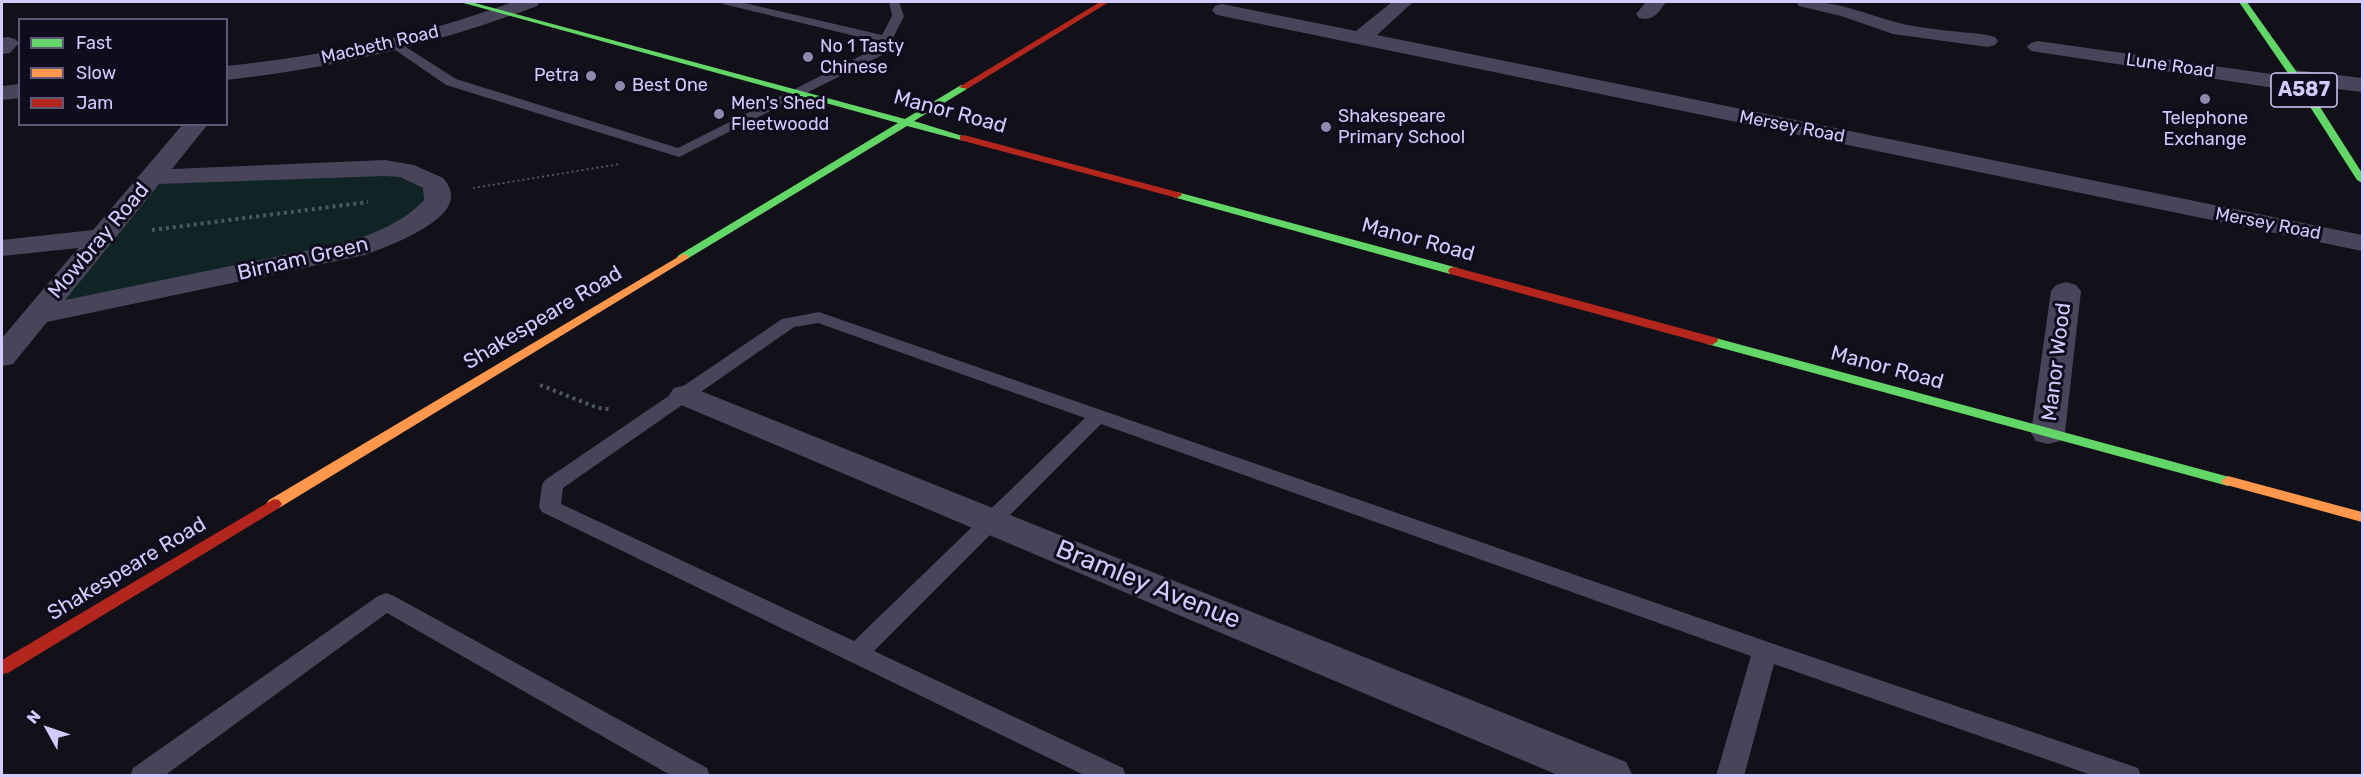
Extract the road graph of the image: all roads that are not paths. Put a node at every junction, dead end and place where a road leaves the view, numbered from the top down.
1 (464, 2) edge
2 (530, 2) edge
3 (727, 2) edge
4 (894, 2) edge
5 (1105, 2) edge
6 (1403, 2) edge
7 (1806, 2) edge
8 (2243, 2) edge
9 (1222, 10) dead end
10 (502, 12) junction
11 (1360, 38) junction
12 (886, 40) junction
13 (1988, 41) dead end
14 (394, 45) junction
15 (2038, 47) dead end
16 (231, 78) edge
17 (2298, 81) junction
18 (2362, 85) edge
19 (18, 91) edge
20 (2, 93) edge
21 (798, 93) junction
22 (904, 122) junction
23 (194, 126) edge
24 (154, 177) junction
25 (2362, 180) edge
26 (102, 237) junction
27 (2362, 243) edge
28 (2, 248) edge
29 (2066, 291) dead end
30 (38, 315) junction
31 (2, 357) edge
32 (686, 395) junction
33 (1099, 416) junction
34 (2048, 433) junction
35 (2362, 517) edge
36 (992, 521) junction
37 (1765, 651) junction
38 (857, 653) junction
39 (2, 668) edge
40 (143, 776) edge
41 (697, 776) edge
42 (1113, 776) edge
43 (1610, 776) edge
44 (1730, 776) edge
45 (2128, 776) edge

1 - 10 street, Manor Road
2 - 10 street, Macbeth Road
3 - 12 lane
4 - 12 lane
5 - 22 street, Shakespeare Road
6 - 11 street
7 - 13 street
8 - 17 street, A587
9 - 11 street, Mersey Road
10 - 14 street, Macbeth Road
10 - 21 street, Manor Road
11 - 27 street, Mersey Road
12 - 21 lane
14 - 16 street, Macbeth Road
14 - 21 lane
15 - 17 street, Lune Road
17 - 18 street, Lune Road
17 - 25 street, A587
19 - 20 street
21 - 22 street, Manor Road
22 - 34 street, Manor Road
22 - 39 street, Shakespeare Road
23 - 24 street, Mowbray Road
24 - 26 street, Mowbray Road
24 - 30 street, Birnam Green
26 - 28 street
26 - 30 street, Mowbray Road
29 - 34 street, Manor Wood
30 - 31 street, Mowbray Road
32 - 33 lane
32 - 36 street, Bramley Avenue
32 - 38 lane
33 - 36 lane
33 - 37 lane
34 - 35 street, Manor Road
36 - 38 lane
36 - 43 street, Bramley Avenue
37 - 44 lane
37 - 45 lane
38 - 42 lane
40 - 41 lane

